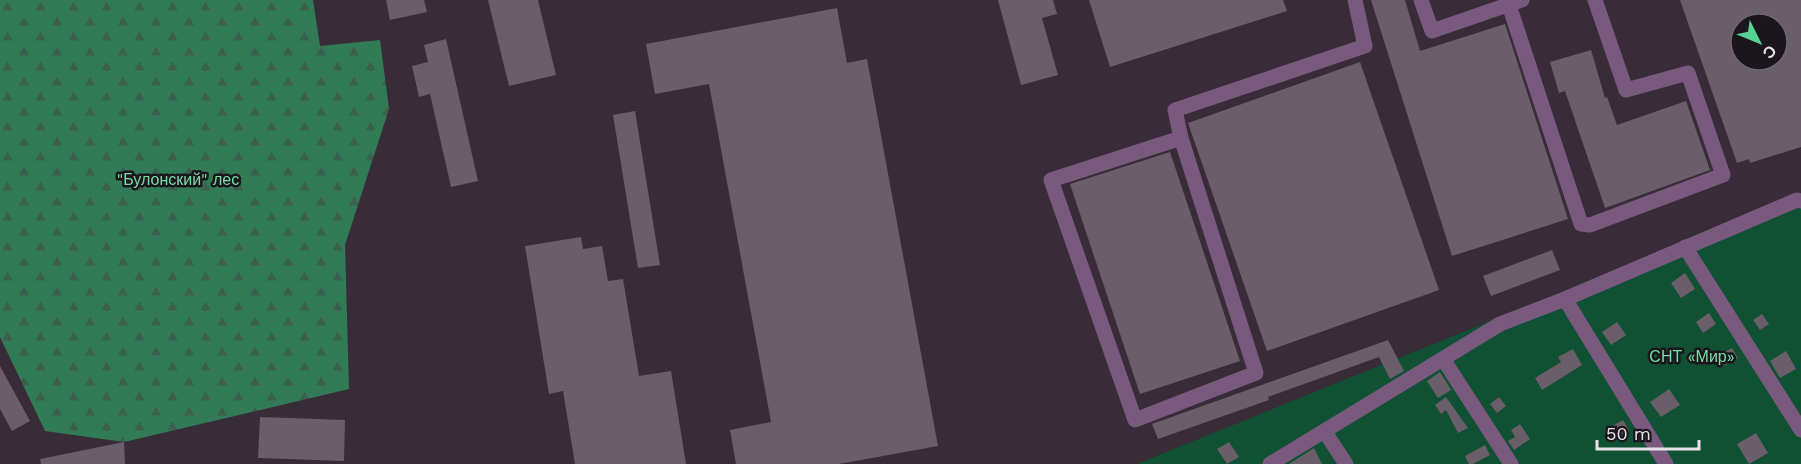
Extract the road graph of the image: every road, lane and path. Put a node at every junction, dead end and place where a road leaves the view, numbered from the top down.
1 (1355, 0) edge
2 (1421, 0) edge
3 (1596, 0) edge
4 (1515, 2) edge
5 (1181, 138) junction
6 (1801, 201) edge
7 (1686, 247) junction
8 (1565, 299) junction
9 (1443, 359) junction
10 (1801, 430) edge
11 (1325, 432) junction
12 (1270, 464) edge
13 (1346, 464) edge
14 (1511, 464) edge
15 (1666, 464) edge

1 - 5 lane
2 - 4 lane
3 - 4 lane
5 - 5 lane
6 - 7 lane
7 - 8 lane
7 - 10 lane
8 - 9 lane
8 - 15 lane
9 - 11 lane
9 - 14 lane
11 - 12 lane
11 - 13 lane

